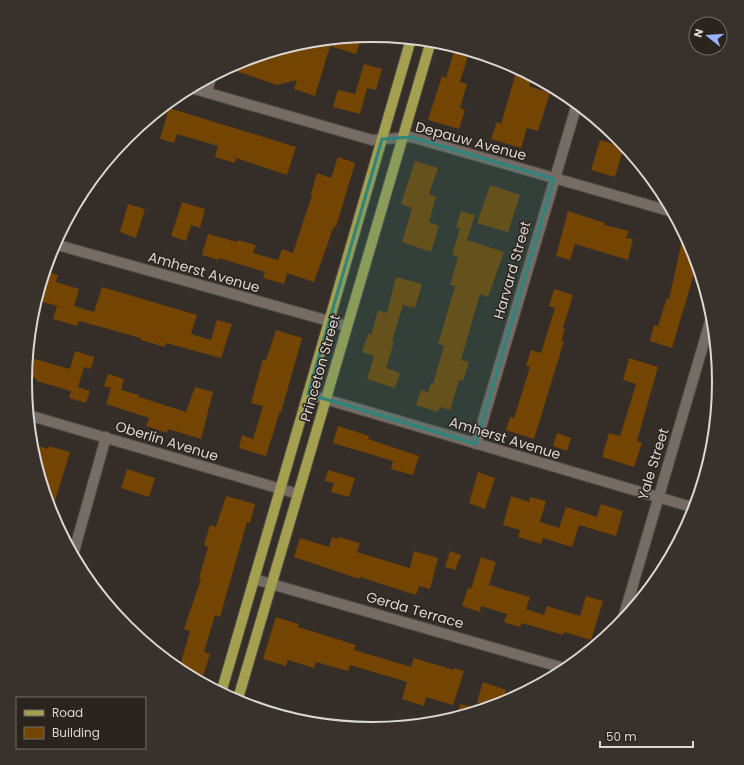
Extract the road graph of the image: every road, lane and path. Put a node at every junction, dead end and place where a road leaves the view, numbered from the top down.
1 (410, 44) edge
2 (429, 47) edge
3 (209, 84) edge
4 (199, 90) edge
5 (207, 92) junction
6 (575, 110) edge
7 (402, 138) junction
8 (382, 139) junction
9 (554, 179) junction
10 (664, 209) edge
11 (61, 246) edge
12 (329, 321) junction
13 (346, 326) junction
14 (708, 330) edge
15 (308, 394) junction
16 (325, 399) junction
17 (34, 417) edge
18 (106, 437) junction
19 (476, 444) junction
20 (280, 489) junction
21 (298, 494) junction
22 (657, 498) junction
23 (689, 506) edge
24 (75, 546) edge
25 (254, 579) junction
26 (272, 584) junction
27 (626, 609) edge
28 (559, 666) edge
29 (223, 687) edge
30 (239, 695) edge

1 - 8 main road, Princeton Street
2 - 7 main road, Princeton Street
3 - 5 street
4 - 5 street, Depauw Avenue
5 - 8 street, Depauw Avenue
6 - 9 street, Harvard Street
7 - 8 street, Depauw Avenue
7 - 9 street, Depauw Avenue
7 - 13 main road, Princeton Street
8 - 12 main road, Princeton Street
9 - 10 street, Depauw Avenue
9 - 19 street, Harvard Street
11 - 12 street, Amherst Avenue
12 - 13 street, Amherst Avenue
12 - 15 main road, Princeton Street
13 - 16 main road, Princeton Street
14 - 22 street, Yale Street
15 - 16 street, Amherst Avenue
15 - 20 main road, Princeton Street
16 - 19 street, Amherst Avenue
16 - 21 main road, Princeton Street
17 - 18 street, Oberlin Avenue
18 - 20 street, Oberlin Avenue
18 - 24 street
19 - 22 street, Amherst Avenue
20 - 21 street, Oberlin Avenue
20 - 25 main road, Princeton Street
21 - 26 main road, Princeton Street
22 - 23 street, Amherst Avenue
22 - 27 street, Yale Street
25 - 26 street, Gerda Terrace
25 - 29 main road, Princeton Street
26 - 28 street, Gerda Terrace
26 - 30 main road, Princeton Street

